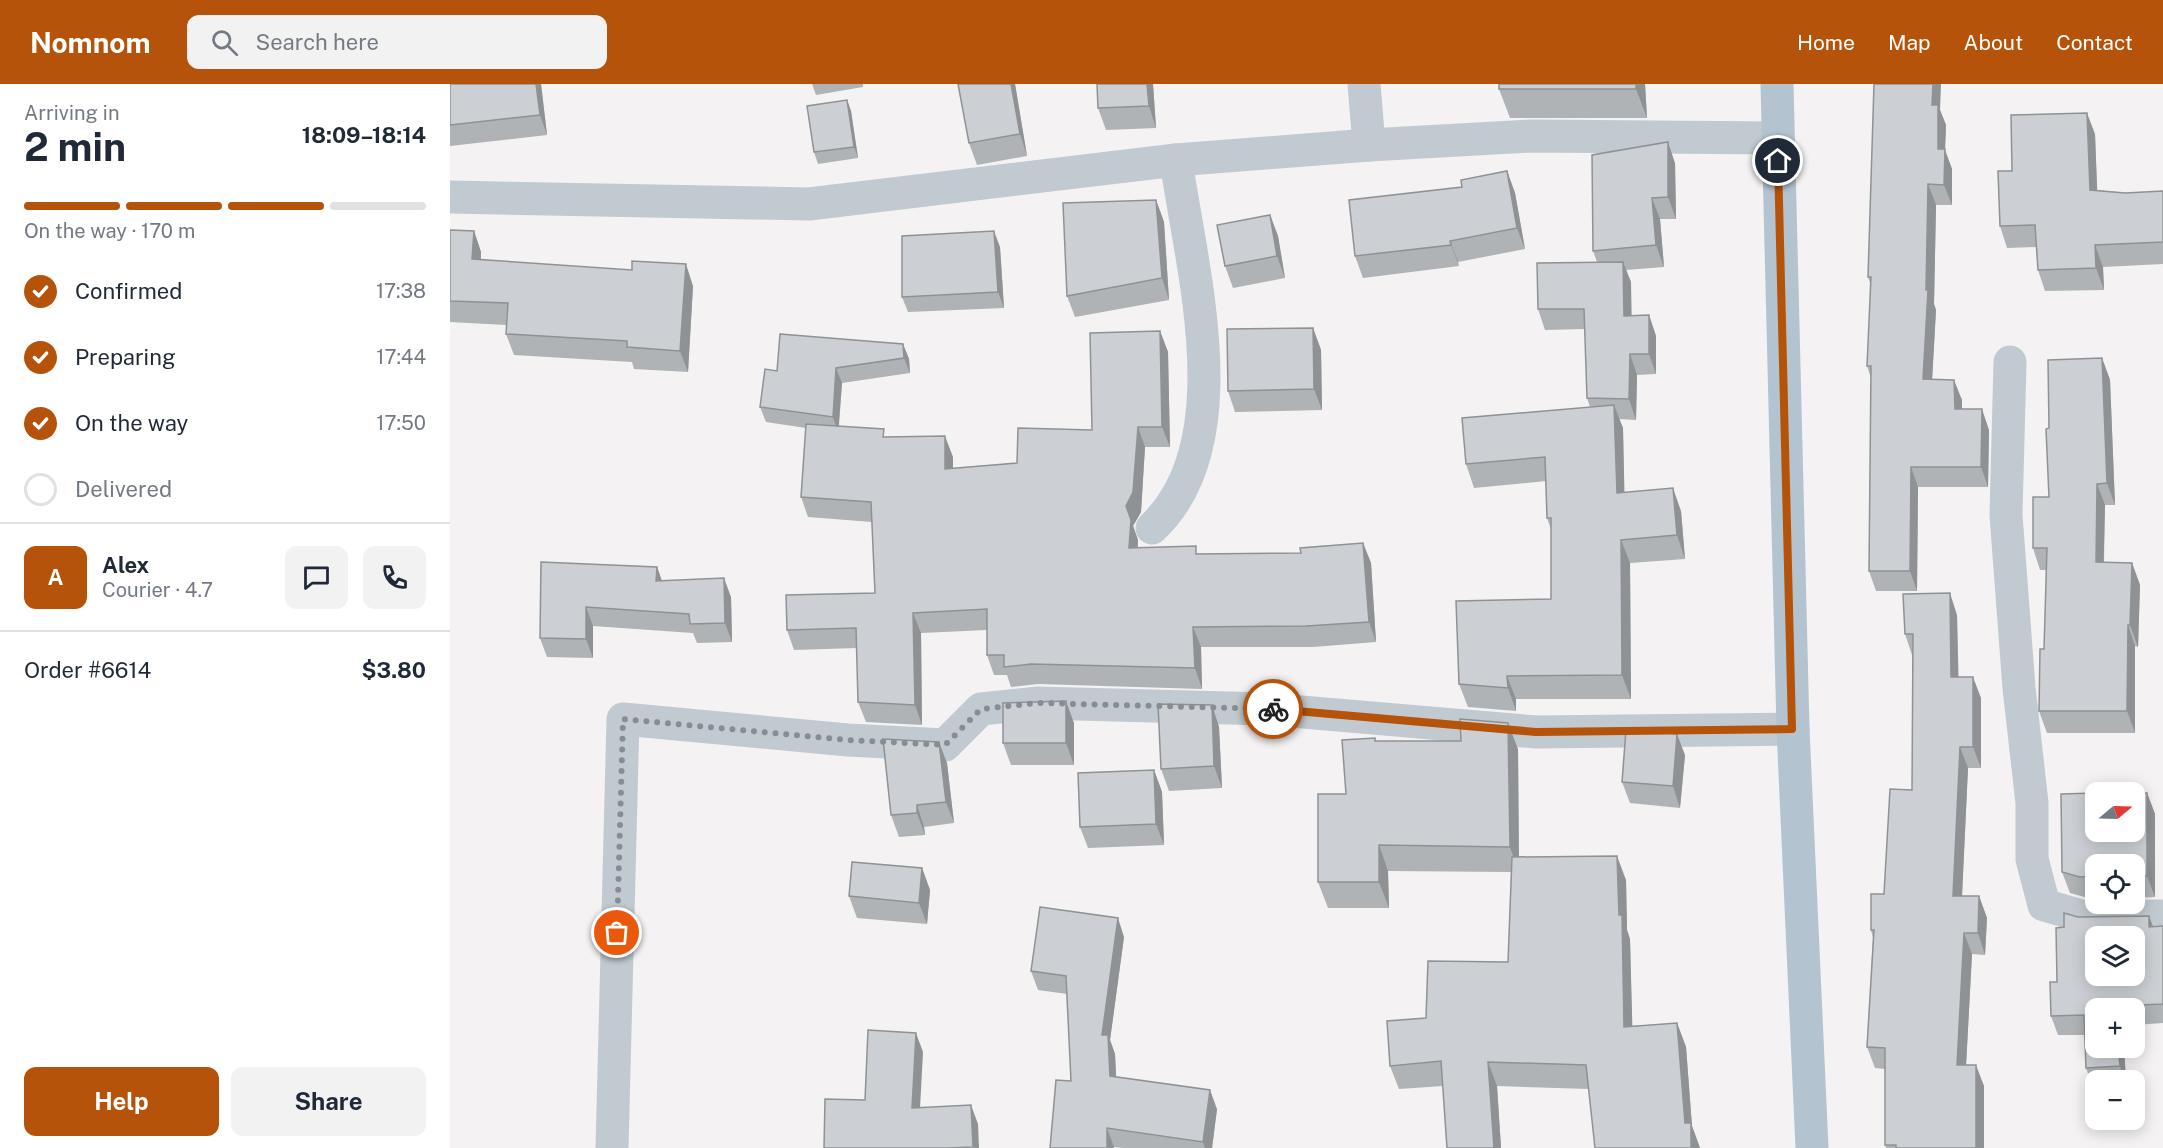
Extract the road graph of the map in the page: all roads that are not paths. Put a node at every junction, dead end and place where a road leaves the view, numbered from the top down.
1 (1364, 84) edge
2 (1776, 84) edge
3 (1777, 138) junction
4 (1369, 145) junction
5 (1176, 160) junction
6 (450, 197) edge
7 (2010, 362) dead end
8 (1152, 528) dead end
9 (1792, 729) junction
10 (2163, 916) edge
11 (612, 1148) edge
12 (1812, 1148) edge

1 - 4 street
2 - 3 main road
3 - 4 street
3 - 9 main road
4 - 5 street
5 - 6 street
5 - 8 street
7 - 10 street
9 - 11 street
9 - 12 main road

